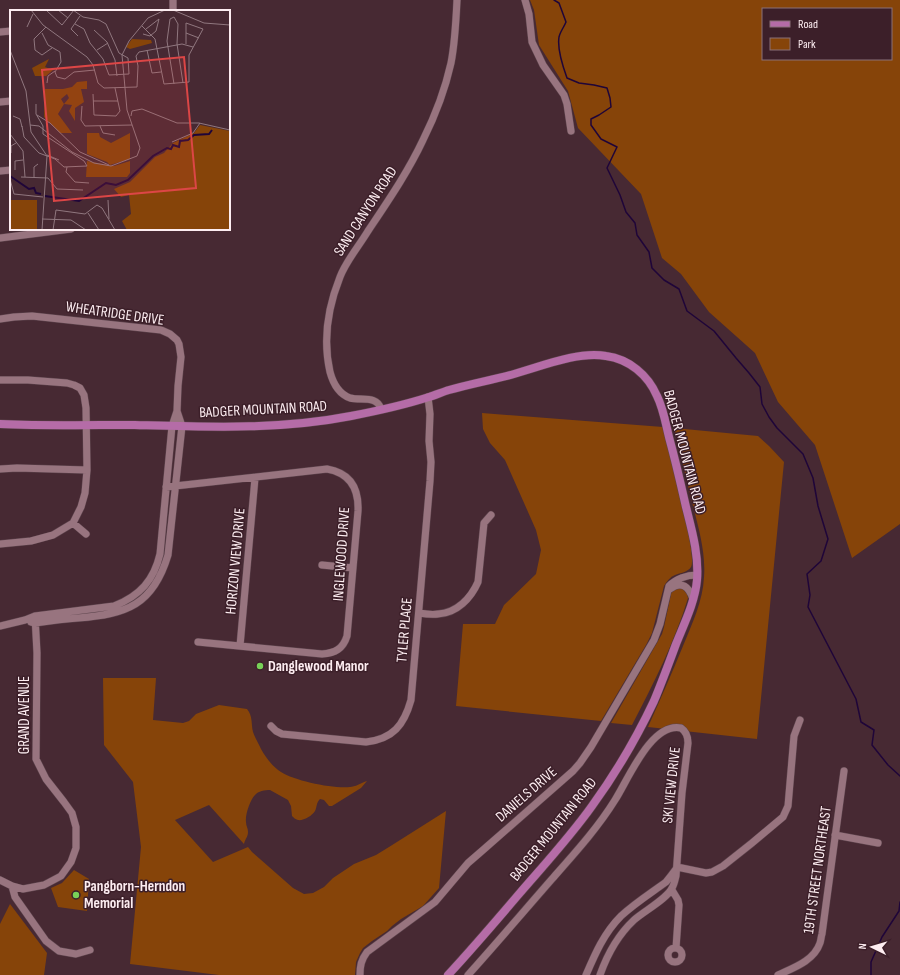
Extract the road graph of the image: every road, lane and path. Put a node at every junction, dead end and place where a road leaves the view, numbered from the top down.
1 (457, 0) edge
2 (525, 0) edge
3 (10, 31) edge
4 (0, 32) edge
5 (10, 101) edge
6 (0, 102) edge
7 (571, 131) dead end
8 (10, 170) edge
9 (0, 171) edge
10 (63, 230) edge
11 (0, 238) edge
12 (0, 319) edge
13 (0, 380) edge
14 (428, 397) junction
15 (381, 409) junction
16 (177, 411) junction
17 (0, 424) edge
18 (87, 425) junction
19 (172, 426) junction
20 (182, 426) junction
21 (0, 469) edge
22 (87, 470) junction
23 (255, 478) junction
24 (175, 486) junction
25 (166, 487) junction
26 (491, 515) dead end
27 (72, 523) junction
28 (86, 534) dead end
29 (0, 544) edge
30 (322, 565) dead end
31 (353, 568) junction
32 (697, 574) junction
33 (666, 598) junction
34 (693, 599) junction
35 (419, 613) junction
36 (35, 619) junction
37 (0, 626) edge
38 (198, 642) dead end
39 (240, 646) junction
40 (800, 720) dead end
41 (271, 726) dead end
42 (844, 771) dead end
43 (835, 835) junction
44 (878, 844) dead end
45 (677, 867) junction
46 (0, 880) edge
47 (12, 886) junction
48 (672, 890) junction
49 (676, 948) dead end
50 (90, 950) dead end
51 (360, 975) edge
52 (448, 975) edge
53 (468, 975) edge
54 (586, 975) edge
55 (600, 975) edge
56 (778, 975) edge

1 - 15 street, SAND CANYON ROAD
2 - 7 street
3 - 4 street
5 - 6 street
8 - 9 street
10 - 11 street
12 - 16 street, WHEATRIDGE DRIVE
13 - 18 street
14 - 15 main road, BADGER MOUNTAIN ROAD
14 - 32 main road, BADGER MOUNTAIN ROAD
14 - 35 street, TYLER PLACE
15 - 20 main road, BADGER MOUNTAIN ROAD
16 - 19 street, WHEATRIDGE DRIVE
16 - 20 street, WHEATRIDGE DRIVE
17 - 18 main road, BADGER MOUNTAIN ROAD
18 - 19 main road, BADGER MOUNTAIN ROAD
18 - 22 street
19 - 20 main road, BADGER MOUNTAIN ROAD
19 - 25 street, WHEATRIDGE DRIVE
20 - 24 street
21 - 22 street
22 - 27 street
23 - 24 street, INGLEWOOD DRIVE
23 - 31 street, INGLEWOOD DRIVE
23 - 39 street, HORIZON VIEW DRIVE
24 - 25 street, INGLEWOOD DRIVE
24 - 36 street
25 - 36 street, WHEATRIDGE DRIVE
26 - 35 street
27 - 28 street
27 - 29 street
30 - 31 street
31 - 39 street, INGLEWOOD DRIVE
32 - 33 street, DANIELS DRIVE
32 - 34 main road, BADGER MOUNTAIN ROAD
33 - 34 street
33 - 51 street, DANIELS DRIVE
34 - 52 main road, BADGER MOUNTAIN ROAD
35 - 41 street, TYLER PLACE
36 - 37 street
36 - 47 street, GRAND AVENUE
38 - 39 street, INGLEWOOD DRIVE
40 - 45 street
42 - 43 street, 19TH STREET NORTHEAST
43 - 44 street
43 - 56 street, 19TH STREET NORTHEAST
45 - 48 street
45 - 53 street, SKI VIEW DRIVE
45 - 54 street
46 - 47 street, GRAND AVENUE
47 - 50 street
48 - 49 street
48 - 55 street

